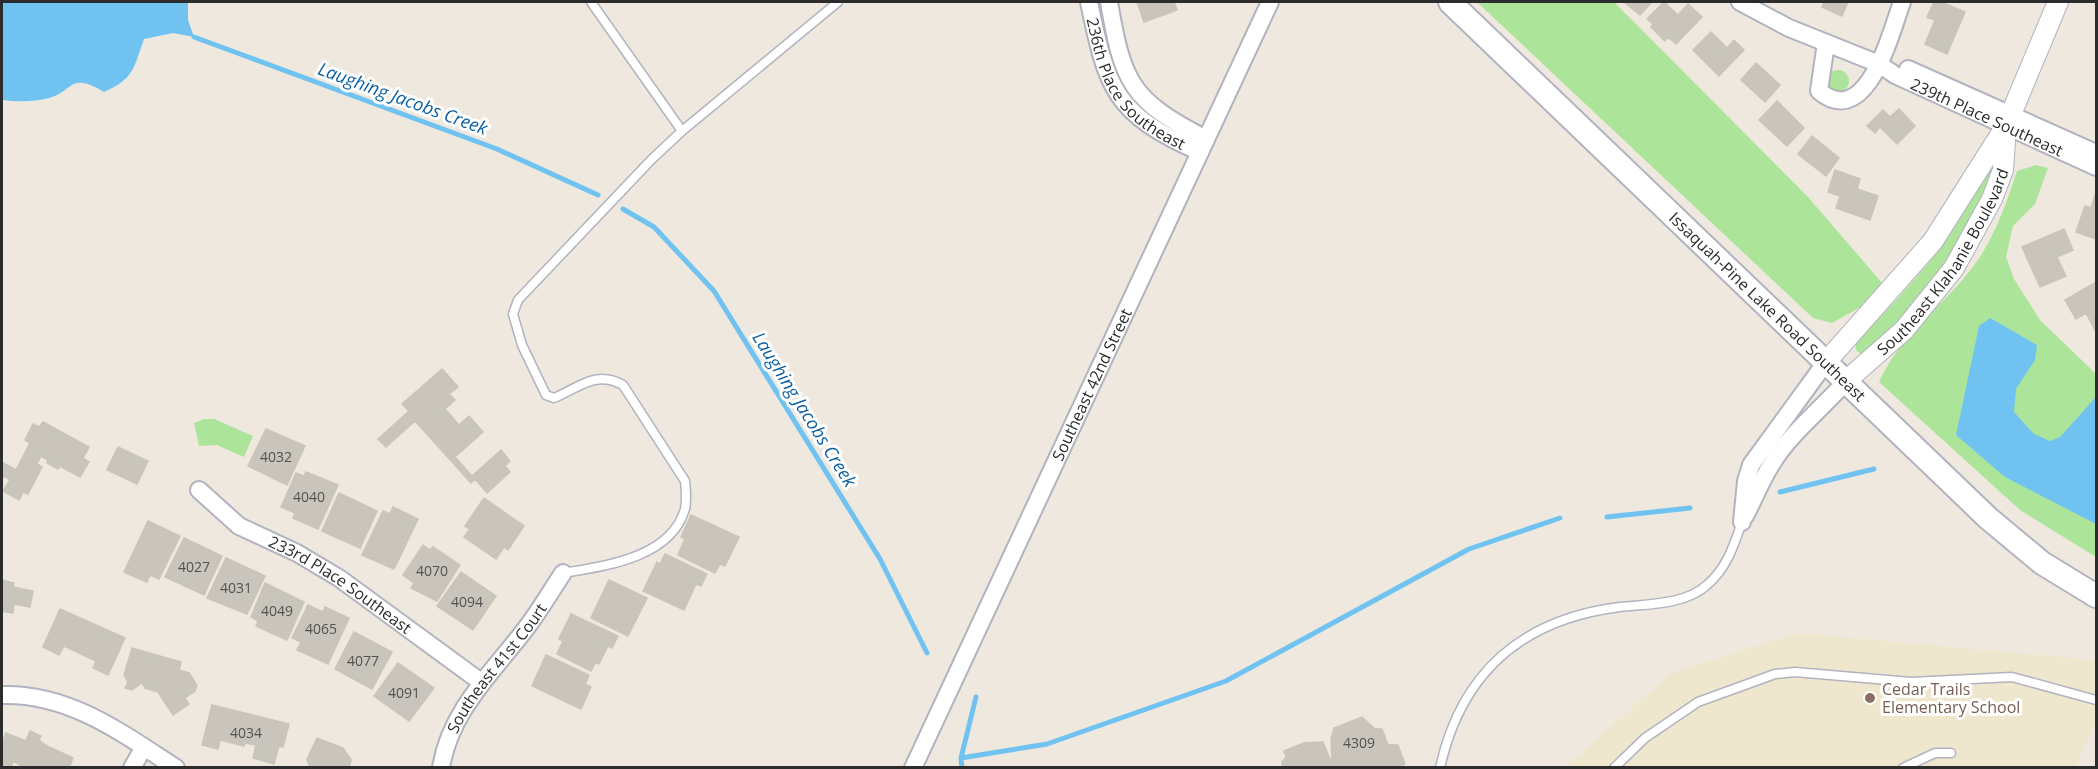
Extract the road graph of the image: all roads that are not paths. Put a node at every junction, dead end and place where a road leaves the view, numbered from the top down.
1 (591, 2) edge
2 (838, 2) edge
3 (1089, 2) edge
4 (1109, 2) edge
5 (1270, 2) edge
6 (1450, 2) edge
7 (1740, 2) edge
8 (1902, 2) edge
9 (2058, 2) edge
10 (1826, 43) junction
11 (1879, 64) junction
12 (2009, 120) junction
13 (682, 131) junction
14 (1203, 146) junction
15 (2097, 153) edge
16 (2097, 167) edge
17 (1826, 362) junction
18 (1846, 381) junction
19 (199, 490) dead end
20 (1742, 522) junction
21 (563, 573) joint
22 (2097, 596) edge
23 (481, 682) junction
24 (2, 695) edge
25 (2097, 700) edge
26 (144, 747) junction
27 (1951, 753) dead end
28 (132, 768) edge
29 (176, 768) edge
30 (441, 768) edge
31 (913, 768) edge
32 (1440, 768) edge
33 (1614, 768) edge
34 (1903, 768) edge

1 - 13 lane
2 - 13 lane
3 - 14 street, 236th Place Southeast
4 - 14 street, 236th Place Southeast
5 - 14 street, Southeast 42nd Street
6 - 17 main road, Issaquah-Pine Lake Road Southeast
7 - 10 street, 239th Place Southeast
8 - 11 street
9 - 12 street, Southeast Klahanie Boulevard
10 - 11 street, 239th Place Southeast
10 - 11 street
11 - 12 street, 239th Place Southeast
12 - 15 street, 239th Place Southeast
12 - 16 street, 239th Place Southeast
12 - 17 street, Southeast Klahanie Boulevard
12 - 18 street, Southeast Klahanie Boulevard
13 - 21 lane
14 - 31 street, Southeast 42nd Street
17 - 18 main road, Issaquah-Pine Lake Road Southeast
17 - 20 street
18 - 20 street
18 - 22 main road, Issaquah-Pine Lake Road Southeast
19 - 23 street, 233rd Place Southeast
20 - 32 lane
21 - 23 street, Southeast 41st Court
23 - 30 street, Southeast 41st Court
24 - 26 street
25 - 33 lane
26 - 28 street
26 - 29 street
27 - 34 lane

